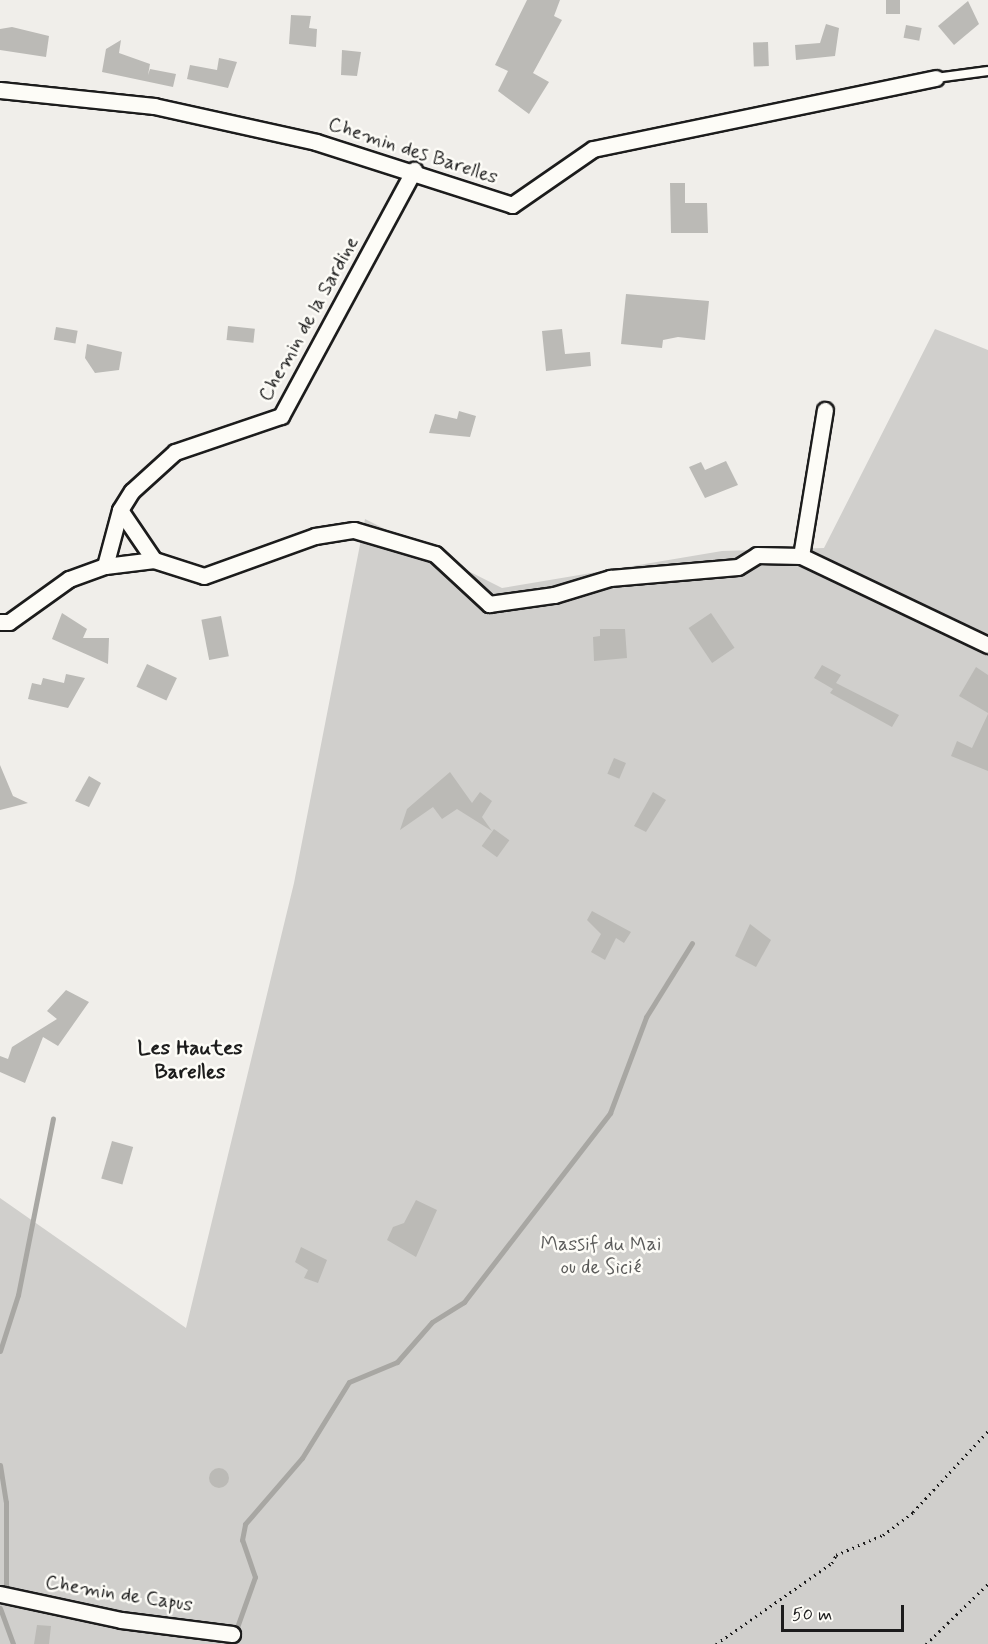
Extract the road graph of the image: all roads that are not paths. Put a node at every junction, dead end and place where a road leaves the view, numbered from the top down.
1 (988, 71) edge
2 (936, 78) joint
3 (0, 90) edge
4 (414, 170) junction
5 (825, 410) dead end
6 (120, 510) junction
7 (801, 555) junction
8 (154, 560) junction
9 (105, 566) junction
10 (0, 622) edge
11 (988, 645) edge
12 (0, 1594) edge
13 (232, 1634) dead end

1 - 2 lane
2 - 4 street, Chemin des Barelles
3 - 4 street, Chemin des Barelles
4 - 6 street, Chemin de la Sardine
5 - 7 street
6 - 8 street
6 - 9 street
7 - 8 street
7 - 11 street
8 - 9 street
9 - 10 street
12 - 13 street, Chemin de Capus

